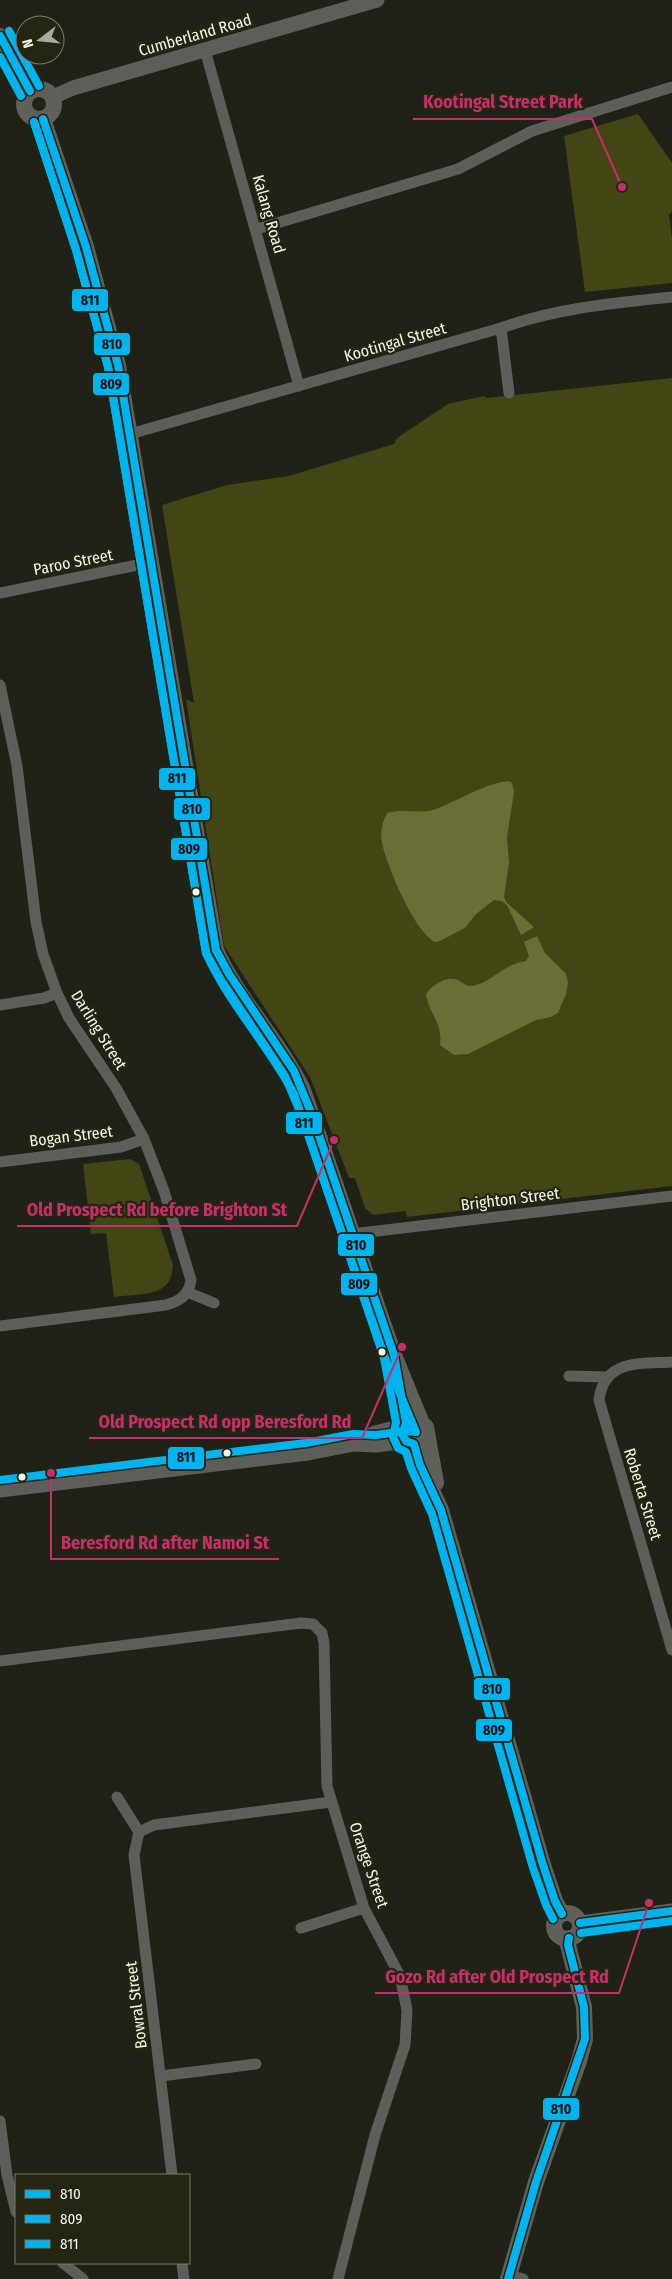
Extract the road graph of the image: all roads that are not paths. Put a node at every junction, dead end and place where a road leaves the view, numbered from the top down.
1 (377, 0) edge
2 (0, 36) edge
3 (205, 50) junction
4 (672, 87) edge
5 (30, 91) junction
6 (53, 97) junction
7 (44, 119) junction
8 (257, 229) junction
9 (672, 297) edge
10 (501, 328) junction
11 (300, 386) junction
12 (509, 393) dead end
13 (130, 434) junction
14 (152, 562) junction
15 (0, 593) edge
16 (0, 685) edge
17 (57, 993) junction
18 (0, 1005) edge
19 (144, 1139) junction
20 (0, 1162) edge
21 (672, 1196) edge
22 (352, 1234) junction
23 (187, 1292) junction
24 (214, 1303) dead end
25 (0, 1326) edge
26 (672, 1362) edge
27 (569, 1376) dead end
28 (608, 1377) junction
29 (413, 1432) junction
30 (0, 1490) edge
31 (672, 1650) edge
32 (0, 1661) edge
33 (117, 1797) dead end
34 (331, 1802) junction
35 (139, 1832) junction
36 (364, 1908) junction
37 (672, 1912) edge
38 (562, 1914) junction
39 (580, 1923) junction
40 (301, 1928) dead end
41 (569, 1938) junction
42 (256, 2064) dead end
43 (161, 2076) junction
44 (0, 2120) edge
45 (172, 2174) edge
46 (15, 2208) edge
47 (64, 2264) edge
48 (182, 2264) edge
49 (514, 2278) edge
50 (83, 2279) edge
51 (184, 2279) edge
52 (338, 2279) edge

1 - 3 street, Cumberland Road
2 - 5 main road
3 - 6 street, Cumberland Road
3 - 8 street, Kalang Road
4 - 8 street
5 - 6 main road
5 - 7 main road
6 - 7 main road
7 - 13 main road
8 - 11 street, Kalang Road
9 - 10 street, Kootingal Street
10 - 11 street, Kootingal Street
10 - 12 street
11 - 13 street, Kootingal Street
13 - 14 main road
14 - 15 street, Paroo Street
14 - 22 main road
16 - 17 street, Darling Street
17 - 18 street
17 - 19 street, Darling Street
19 - 20 street, Bogan Street
19 - 23 street, Darling Street
21 - 22 street, Brighton Street
22 - 29 main road
23 - 24 street
23 - 25 street
26 - 28 street
27 - 28 street
28 - 31 street, Roberta Street
29 - 30 street
29 - 38 main road
32 - 34 street, Orange Street
33 - 35 street
34 - 35 street
34 - 36 street, Orange Street
35 - 43 street, Bowral Street
36 - 40 street
36 - 52 street, Orange Street
37 - 39 street
38 - 39 main road
38 - 41 main road
39 - 41 main road
41 - 49 main road
42 - 43 street
43 - 45 street, Bowral Street
44 - 46 street
47 - 50 street
48 - 51 street

